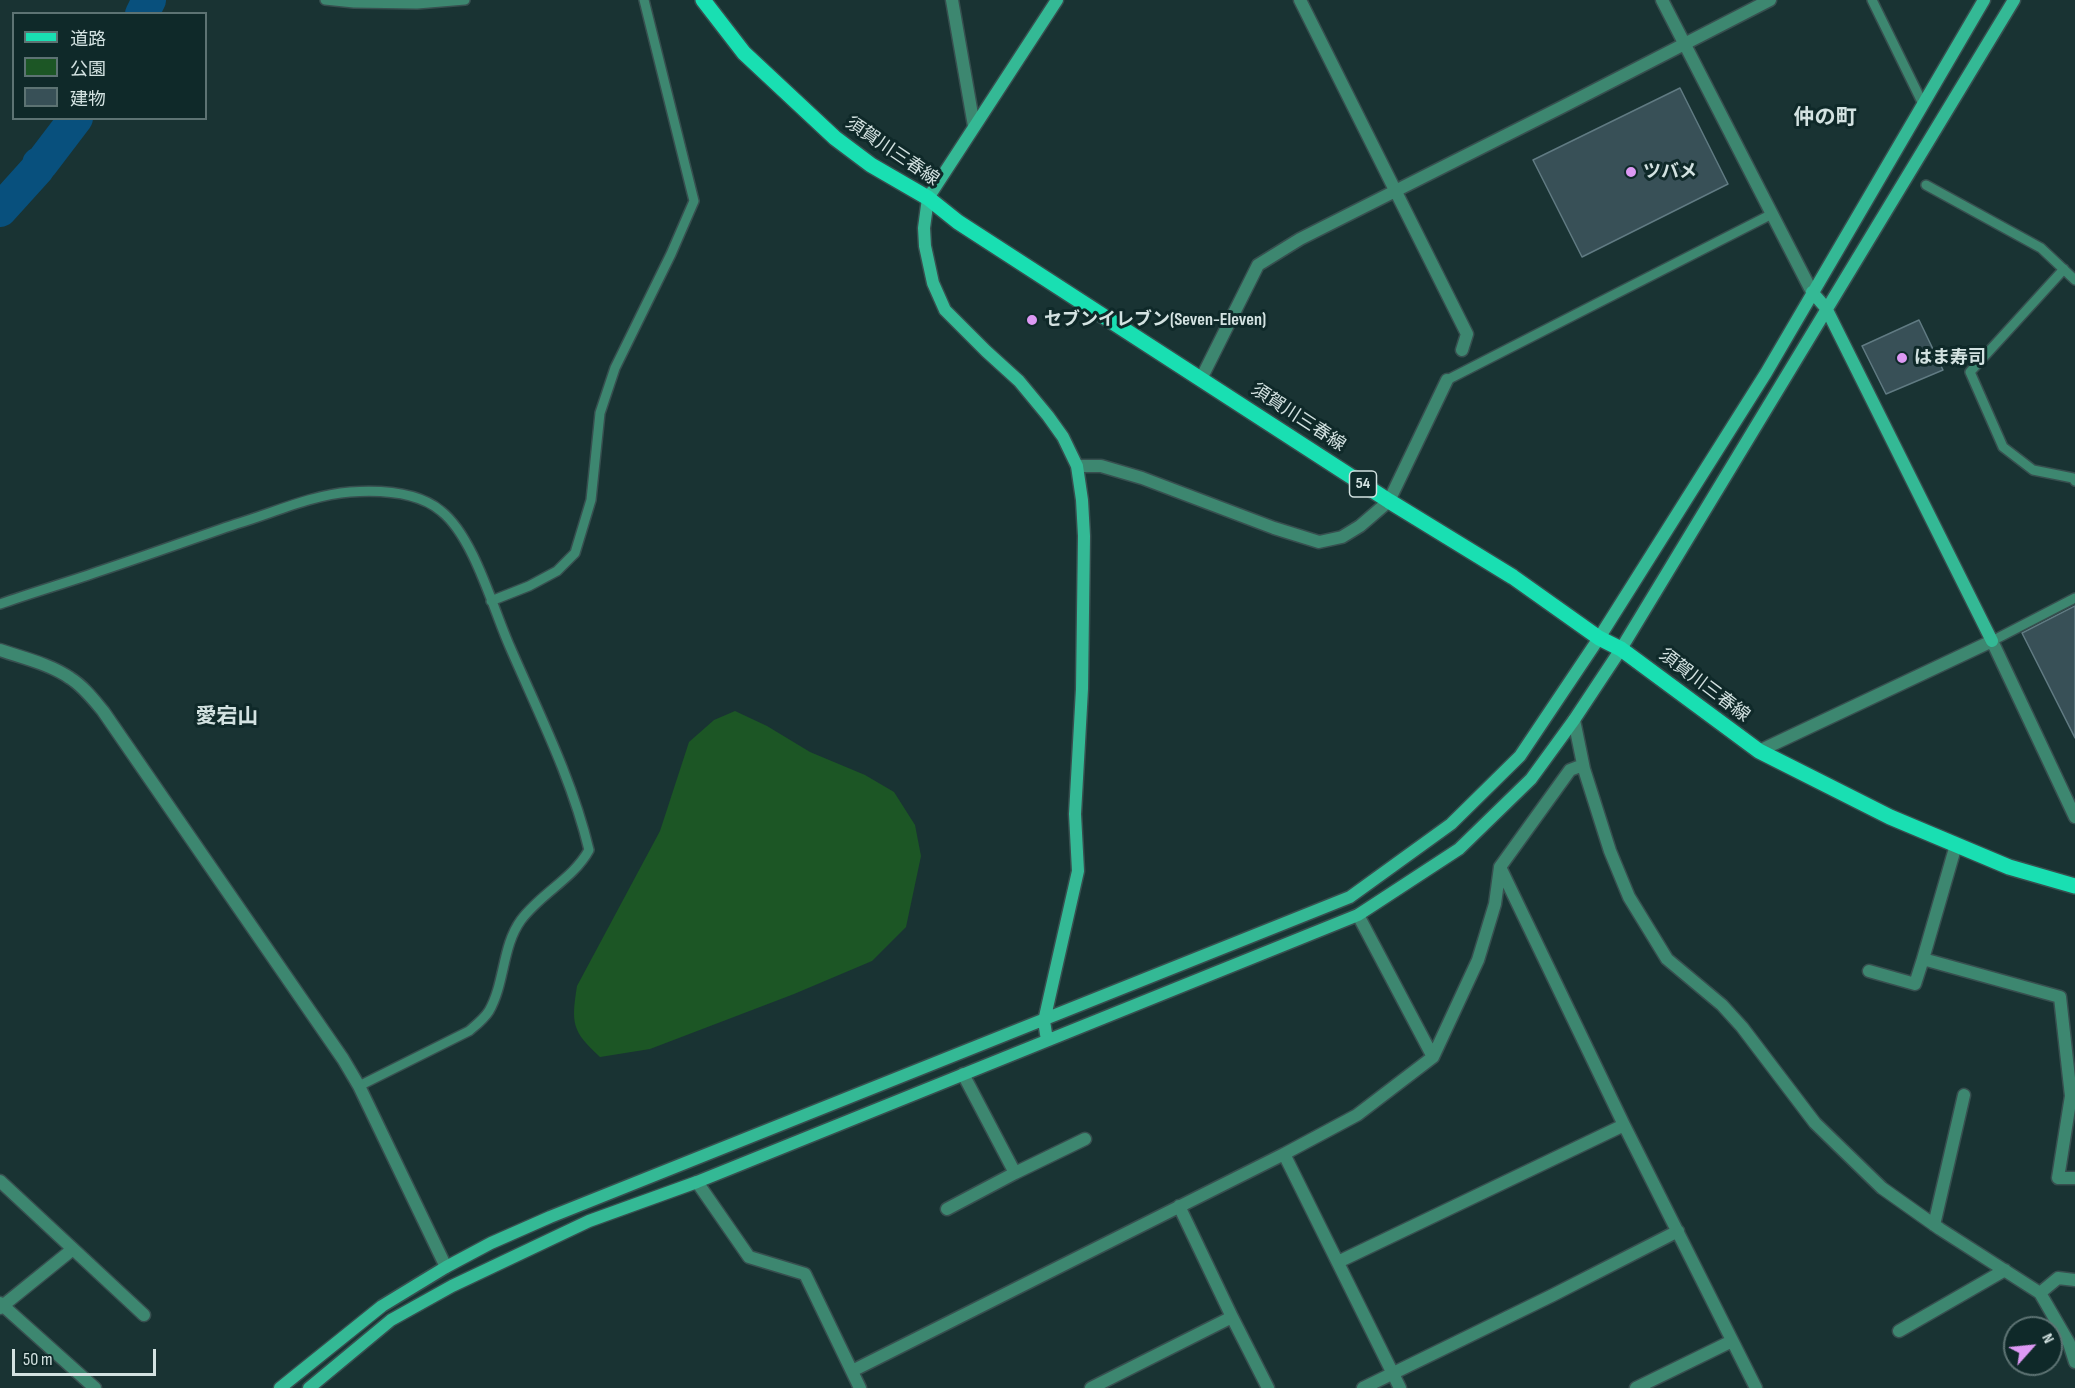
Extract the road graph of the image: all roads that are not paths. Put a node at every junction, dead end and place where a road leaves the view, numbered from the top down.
1 (325, 0) edge
2 (465, 0) edge
3 (644, 0) edge
4 (703, 0) edge
5 (952, 0) edge
6 (1057, 0) edge
7 (1300, 0) edge
8 (1662, 0) edge
9 (1770, 0) edge
10 (1872, 0) edge
11 (1984, 0) edge
12 (2014, 0) edge
13 (1685, 44) junction
14 (1923, 105) junction
15 (974, 126) junction
16 (1926, 185) dead end
17 (1394, 192) junction
18 (928, 198) junction
19 (1772, 214) junction
20 (2064, 269) junction
21 (2075, 280) edge
22 (1812, 292) junction
23 (1826, 308) junction
24 (1462, 350) dead end
25 (1201, 379) junction
26 (1447, 380) joint
27 (1077, 466) junction
28 (2075, 481) edge
29 (1389, 501) junction
30 (2075, 598) edge
31 (491, 600) junction
32 (0, 604) edge
33 (1599, 638) junction
34 (1992, 641) junction
35 (1622, 649) junction
36 (0, 650) edge
37 (1574, 720) junction
38 (1759, 751) junction
39 (1583, 765) junction
40 (2075, 817) edge
41 (1956, 845) junction
42 (1500, 867) junction
43 (2075, 886) edge
44 (1358, 915) junction
45 (1923, 959) junction
46 (1869, 971) dead end
47 (1044, 1021) junction
48 (1047, 1040) junction
49 (1433, 1057) junction
50 (963, 1074) junction
51 (359, 1086) junction
52 (1964, 1095) dead end
53 (1624, 1125) junction
54 (1085, 1139) dead end
55 (1284, 1154) junction
56 (1015, 1173) junction
57 (2075, 1178) edge
58 (0, 1181) edge
59 (697, 1182) junction
60 (1179, 1206) junction
61 (946, 1209) dead end
62 (1934, 1225) junction
63 (1678, 1231) junction
64 (73, 1249) junction
65 (1338, 1262) junction
66 (446, 1267) junction
67 (2005, 1270) junction
68 (2075, 1280) edge
69 (2040, 1293) junction
70 (1, 1306) edge
71 (144, 1315) dead end
72 (1232, 1317) junction
73 (1899, 1331) dead end
74 (1732, 1341) junction
75 (2072, 1344) edge
76 (2075, 1362) edge
77 (852, 1371) junction
78 (1393, 1374) junction
79 (95, 1388) edge
80 (280, 1388) edge
81 (309, 1388) edge
82 (860, 1388) edge
83 (1091, 1388) edge
84 (1268, 1388) edge
85 (1363, 1388) edge
86 (1400, 1388) edge
87 (1636, 1388) edge
88 (1756, 1388) edge

1 - 2 lane
3 - 31 lane
4 - 18 main road, 須賀川三春線 / 54
5 - 15 street
6 - 15 street
7 - 17 street
8 - 13 street
9 - 13 street
10 - 14 lane
11 - 14 street
12 - 23 street
13 - 17 street
13 - 19 street
14 - 22 street
15 - 18 street
16 - 20 lane
17 - 24 street
17 - 25 street
18 - 25 main road, 須賀川三春線 / 54
18 - 27 street
19 - 22 street
19 - 26 lane
20 - 21 lane
20 - 28 lane
22 - 23 street
22 - 33 street
23 - 34 street
23 - 35 street
25 - 29 main road, 須賀川三春線 / 54
26 - 29 street
27 - 29 street
27 - 47 street
29 - 33 main road, 須賀川三春線 / 54
30 - 34 lane
31 - 32 lane
31 - 51 lane
33 - 35 main road, 須賀川三春線 / 54
33 - 47 street
34 - 38 street
34 - 40 street
35 - 37 street
35 - 38 main road, 須賀川三春線 / 54
36 - 51 street
37 - 39 street
37 - 44 street
38 - 41 main road, 須賀川三春線 / 54
39 - 42 street
39 - 62 street
41 - 43 main road, 須賀川三春線 / 54
41 - 45 street
42 - 49 street
42 - 53 street
44 - 48 street
44 - 49 street
45 - 46 street
45 - 57 street
47 - 48 street
47 - 66 street
48 - 50 street
49 - 55 street
50 - 56 street
50 - 59 street
51 - 66 street
52 - 62 street
53 - 63 street
53 - 65 street
54 - 56 street
55 - 60 street
55 - 65 street
56 - 61 street
58 - 64 street
59 - 77 street
59 - 81 street
60 - 72 street
60 - 77 street
62 - 67 street
63 - 74 street
63 - 78 street
64 - 70 street
64 - 71 street
65 - 78 street
66 - 80 street
67 - 69 street
67 - 73 street
68 - 69 street
69 - 75 street
70 - 79 street
72 - 83 street
72 - 84 street
74 - 87 street
74 - 88 street
75 - 76 street
77 - 82 street
78 - 85 street
78 - 86 street

